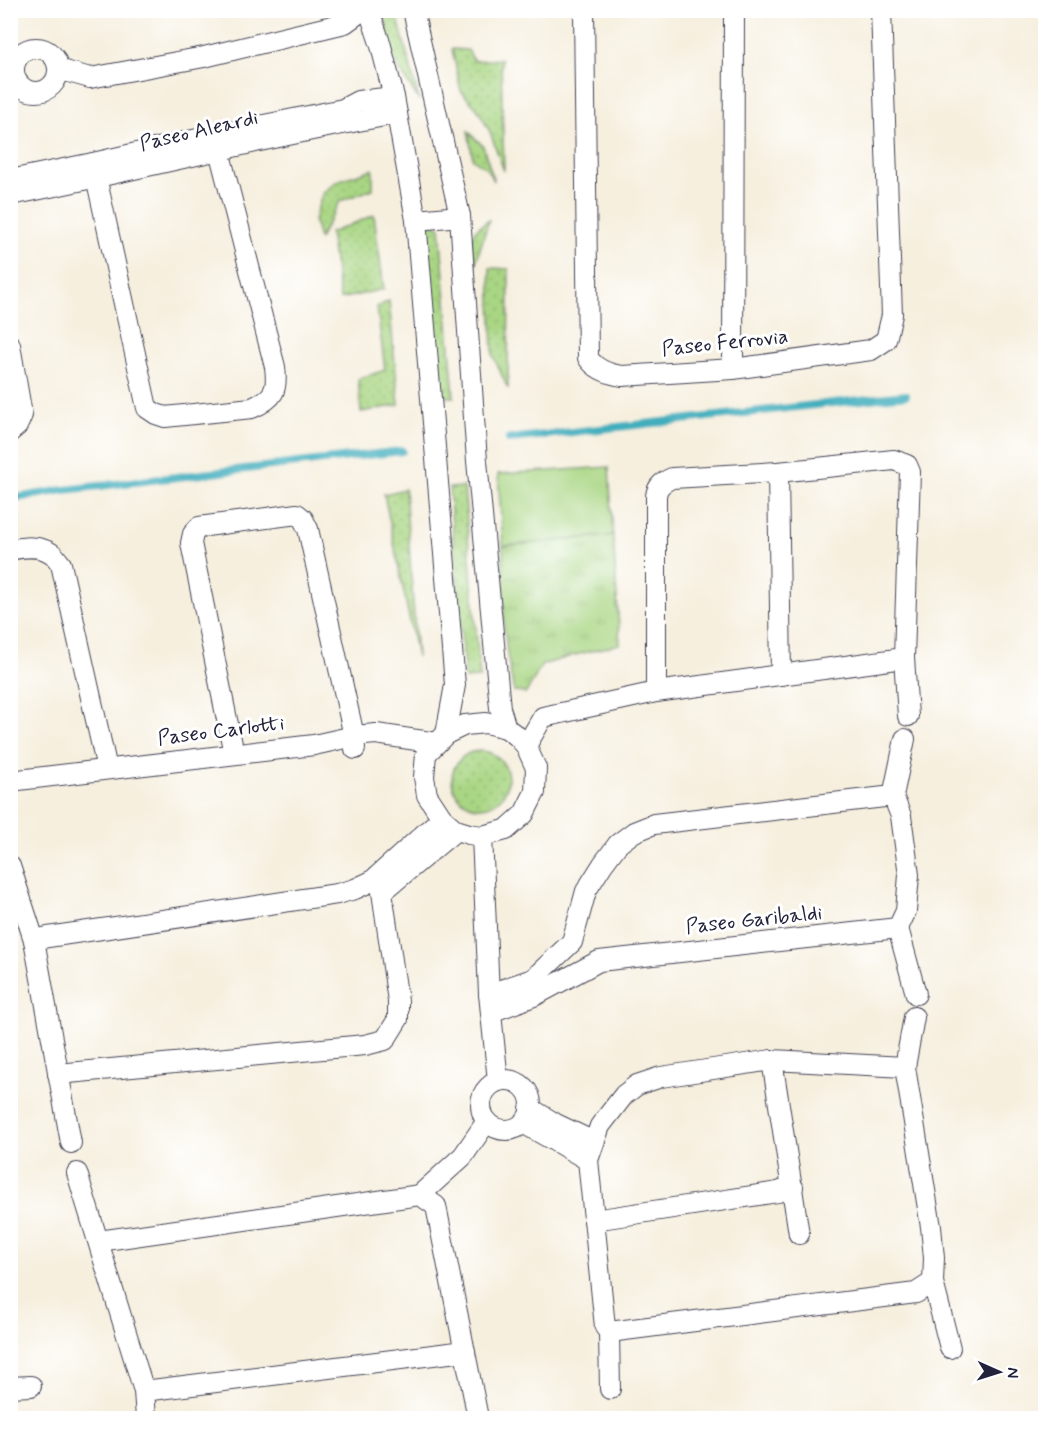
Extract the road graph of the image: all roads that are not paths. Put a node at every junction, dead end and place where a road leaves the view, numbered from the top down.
1 (363, 10) edge
2 (369, 10) edge
3 (413, 10) edge
4 (584, 10) edge
5 (734, 10) edge
6 (881, 10) edge
7 (58, 69) dead end
8 (396, 106) junction
9 (217, 143) junction
10 (94, 171) junction
11 (10, 180) edge
12 (10, 195) edge
13 (460, 216) junction
14 (416, 220) junction
15 (10, 345) edge
16 (734, 369) junction
17 (10, 432) edge
18 (778, 472) junction
19 (10, 550) edge
20 (904, 658) junction
21 (781, 675) junction
22 (656, 692) junction
23 (908, 716) dead end
24 (506, 728) junction
25 (905, 739) dead end
26 (355, 742) junction
27 (437, 744) junction
28 (526, 746) junction
29 (234, 754) junction
30 (107, 770) junction
31 (10, 781) edge
32 (893, 796) junction
33 (449, 824) junction
34 (482, 836) junction
35 (10, 866) edge
36 (377, 886) junction
37 (898, 928) junction
38 (34, 940) junction
39 (572, 942) junction
40 (599, 962) junction
41 (916, 994) dead end
42 (490, 1003) junction
43 (914, 1017) dead end
44 (772, 1060) junction
45 (905, 1067) junction
46 (58, 1074) junction
47 (498, 1081) junction
48 (527, 1116) junction
49 (487, 1121) junction
50 (70, 1143) dead end
51 (591, 1151) junction
52 (77, 1173) dead end
53 (793, 1188) junction
54 (420, 1196) junction
55 (594, 1220) junction
56 (799, 1234) dead end
57 (99, 1241) junction
58 (933, 1282) junction
59 (609, 1332) junction
60 (950, 1348) dead end
61 (465, 1351) junction
62 (32, 1386) dead end
63 (10, 1387) edge
64 (610, 1389) dead end
65 (144, 1391) junction
66 (477, 1413) dead end
67 (146, 1419) edge

1 - 7 street
2 - 8 street
3 - 13 street
4 - 16 street, Paseo Ferrovia
5 - 16 street
6 - 16 street, Paseo Ferrovia
8 - 9 street, Paseo Aleardi
8 - 14 street
9 - 10 street, Paseo Aleardi
9 - 10 street
10 - 11 street, Paseo Aleardi
10 - 12 street, Paseo Aleardi
13 - 14 street
13 - 24 street
14 - 27 street
15 - 17 street
18 - 20 street
18 - 21 street
18 - 22 street
19 - 30 street
20 - 21 street
20 - 23 street
21 - 22 street
22 - 28 street
24 - 27 street
24 - 28 street
25 - 32 street
26 - 27 street
26 - 29 street, Paseo Carlotti
26 - 29 street
27 - 33 street
28 - 34 street
29 - 30 street, Paseo Carlotti
30 - 31 street, Paseo Carlotti
32 - 37 street
32 - 39 street
33 - 34 street
33 - 36 street
34 - 42 street
35 - 38 street
36 - 38 street
36 - 46 street
37 - 40 street, Paseo Garibaldi
37 - 41 street
38 - 46 street
39 - 40 street
39 - 42 street
40 - 42 street, Paseo Garibaldi
42 - 47 street
43 - 45 street
44 - 45 street
44 - 51 street
44 - 53 street
45 - 58 street
46 - 50 street
47 - 48 street
47 - 49 street
48 - 49 street
48 - 51 street
49 - 54 street
51 - 55 street
52 - 57 street
53 - 55 street
53 - 56 street
54 - 57 street
54 - 61 street
55 - 59 street
57 - 65 street
58 - 59 street
58 - 60 street
59 - 64 street
61 - 65 street
61 - 66 street
62 - 63 street
65 - 67 street

